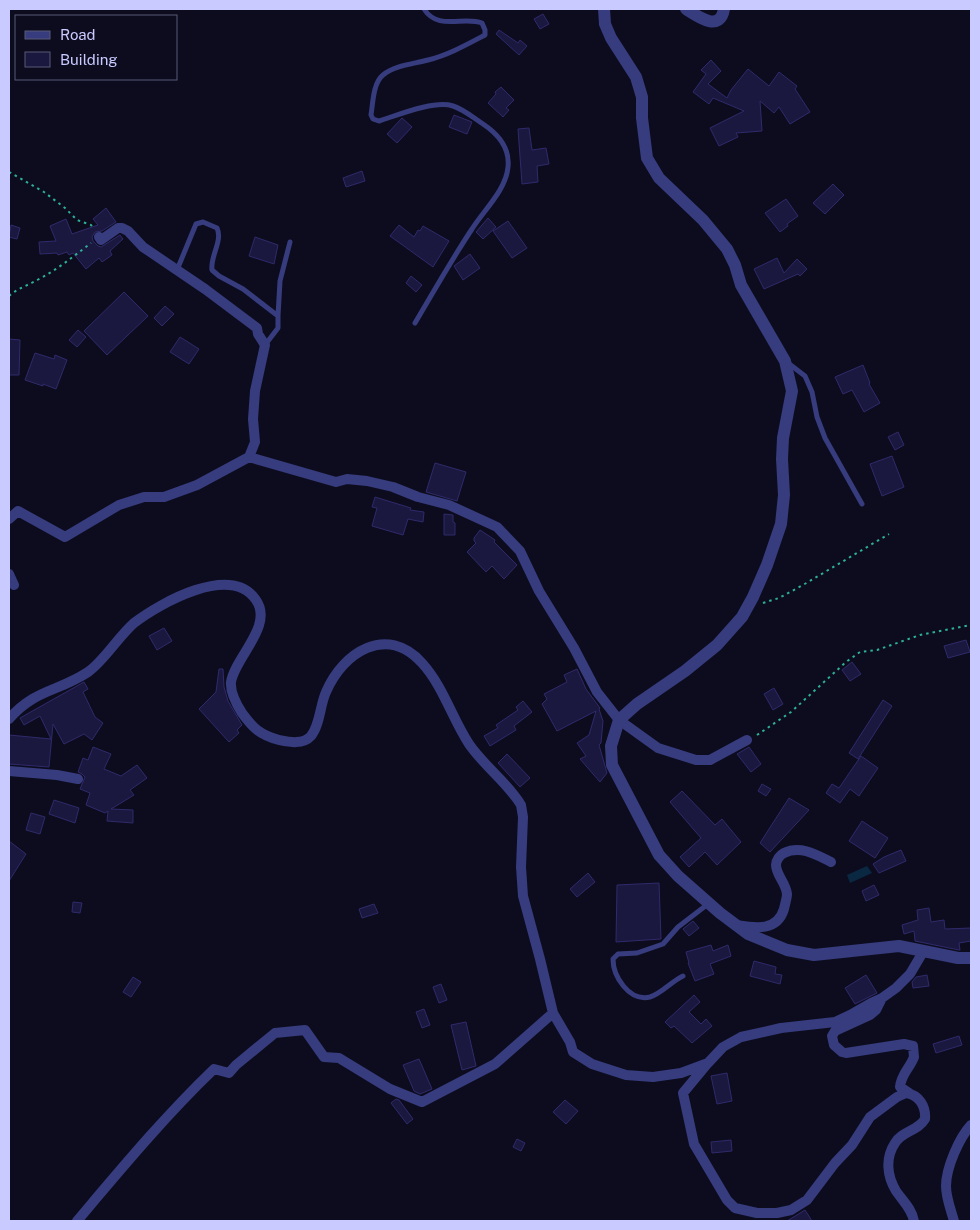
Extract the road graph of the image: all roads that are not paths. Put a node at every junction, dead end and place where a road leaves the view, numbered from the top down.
1 (424, 9) edge
2 (604, 9) edge
3 (686, 9) edge
4 (724, 9) edge
5 (100, 238) road end
6 (290, 242) dead end
7 (176, 270) junction
8 (278, 316) junction
9 (415, 323) dead end
10 (265, 345) junction
11 (785, 361) junction
12 (249, 457) junction
13 (862, 504) dead end
14 (9, 519) edge
15 (9, 574) edge
16 (14, 585) dead end
17 (9, 720) edge
18 (619, 720) junction
19 (747, 740) road end
20 (9, 771) edge
21 (78, 780) dead end
22 (831, 862) dead end
23 (709, 904) junction
24 (735, 925) junction
25 (923, 952) junction
26 (971, 958) edge
27 (682, 976) dead end
28 (882, 998) junction
29 (553, 1014) junction
30 (708, 1063) junction
31 (909, 1093) junction
32 (971, 1125) edge
33 (78, 1221) edge
34 (914, 1221) edge
35 (954, 1221) edge

1 - 9 lane
2 - 11 street
3 - 4 street
5 - 7 street
6 - 8 lane
7 - 8 lane
7 - 10 street
8 - 10 lane
10 - 12 street
11 - 13 lane
11 - 18 street
12 - 14 street
12 - 18 street
15 - 16 street
17 - 29 street
18 - 19 street
18 - 23 street
20 - 21 street
22 - 24 street
23 - 24 street
23 - 27 lane
24 - 25 street
25 - 26 street
25 - 28 street
28 - 30 street
28 - 31 street
29 - 30 street
29 - 33 street
30 - 31 street
31 - 34 street
32 - 35 street

